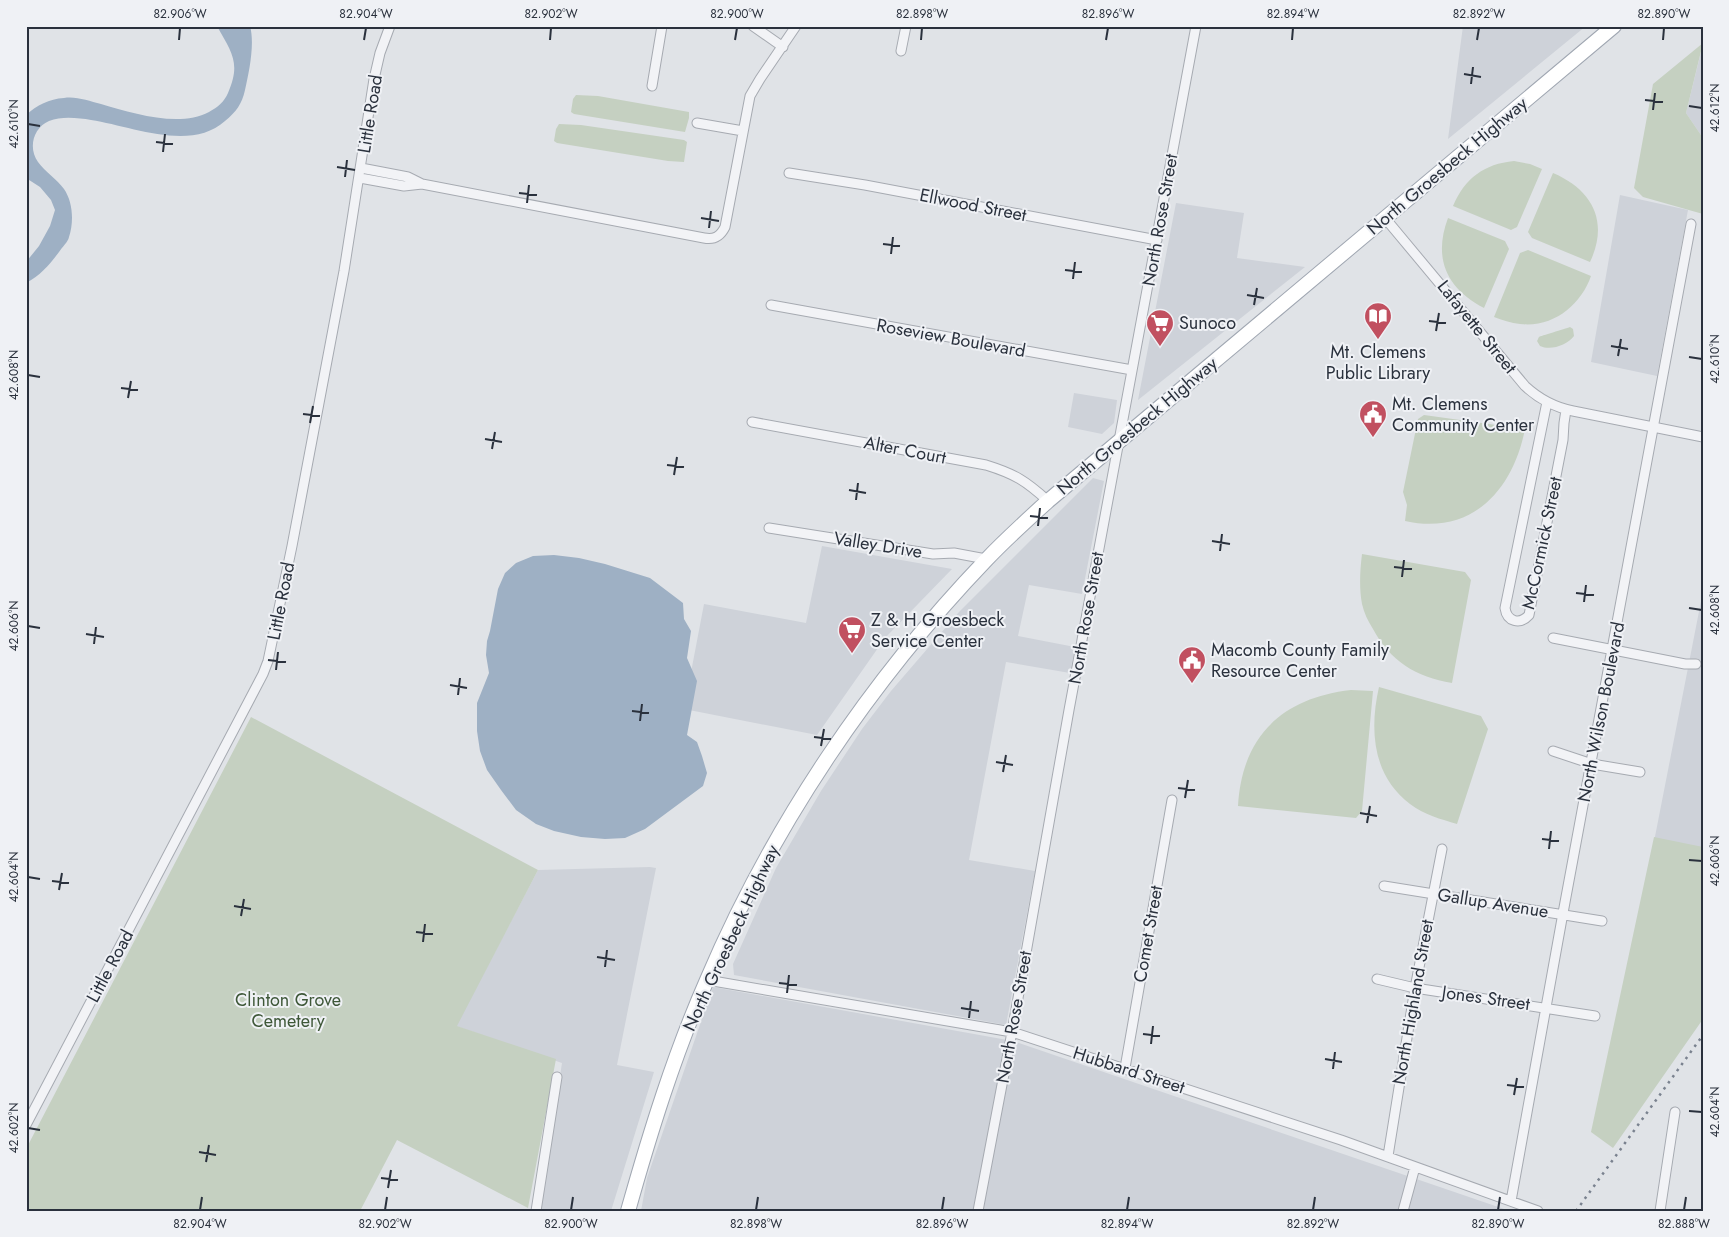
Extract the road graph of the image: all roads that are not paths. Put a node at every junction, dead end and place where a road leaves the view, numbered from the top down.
1 (390, 26) edge
2 (662, 26) edge
3 (753, 26) edge
4 (796, 26) edge
5 (906, 26) edge
6 (1196, 26) edge
7 (1614, 26) edge
8 (783, 47) junction
9 (901, 51) dead end
10 (652, 86) dead end
11 (697, 123) dead end
12 (743, 131) junction
13 (362, 168) junction
14 (789, 173) dead end
15 (360, 178) junction
16 (388, 178) junction
17 (1385, 218) junction
18 (1691, 224) dead end
19 (1157, 240) junction
20 (771, 305) dead end
21 (1132, 370) junction
22 (1547, 402) junction
23 (1566, 410) junction
24 (752, 422) dead end
25 (1654, 427) junction
26 (1703, 437) edge
27 (1119, 441) junction
28 (1048, 501) junction
29 (769, 528) dead end
30 (986, 559) junction
31 (1553, 638) dead end
32 (1613, 649) junction
33 (1696, 664) dead end
34 (1553, 751) dead end
35 (1592, 764) junction
36 (1640, 772) dead end
37 (1172, 800) dead end
38 (1442, 849) dead end
39 (1384, 886) dead end
40 (1432, 894) junction
41 (1563, 914) junction
42 (1602, 921) dead end
43 (1377, 979) dead end
44 (707, 980) junction
45 (1415, 988) junction
46 (1546, 1007) junction
47 (1595, 1016) dead end
48 (1012, 1032) junction
49 (1125, 1068) junction
50 (557, 1078) dead end
51 (1675, 1112) dead end
52 (26, 1125) edge
53 (1388, 1156) junction
54 (1415, 1167) junction
55 (1511, 1201) junction
56 (536, 1211) edge
57 (628, 1211) edge
58 (978, 1211) edge
59 (1403, 1211) edge
60 (1538, 1211) edge
61 (1660, 1211) edge

1 - 13 street, Little Road
2 - 10 street
3 - 8 street
4 - 8 street
5 - 9 street
6 - 19 street, North Rose Street
7 - 17 main road, North Groesbeck Highway
8 - 12 street
11 - 12 street
12 - 16 street
13 - 15 street, Little Road
13 - 16 street
14 - 19 street, Ellwood Street
15 - 16 street
15 - 52 street, Little Road
17 - 22 street, Lafayette Street
17 - 27 main road, North Groesbeck Highway
18 - 25 street, North Wilson Boulevard
19 - 21 street, North Rose Street
20 - 21 street, Roseview Boulevard
21 - 27 street, North Rose Street
22 - 23 street, Lafayette Street
22 - 23 street, McCormick Street
23 - 25 street, Lafayette Street
24 - 28 street, Alter Court
25 - 26 street, Lafayette Street
25 - 32 street, North Wilson Boulevard
27 - 28 main road, North Groesbeck Highway
27 - 48 street, North Rose Street
28 - 30 main road, North Groesbeck Highway
29 - 30 street, Valley Drive
30 - 44 main road, North Groesbeck Highway
31 - 32 street
32 - 33 street
32 - 35 street, North Wilson Boulevard
34 - 35 street
35 - 36 street
35 - 41 street, North Wilson Boulevard
37 - 49 street, Comet Street
38 - 40 street, North Highland Street
39 - 40 street, Gallup Avenue
40 - 41 street, Gallup Avenue
40 - 45 street, North Highland Street
41 - 42 street, Gallup Avenue
41 - 46 street, North Wilson Boulevard
43 - 45 street, Jones Street
44 - 48 street, Hubbard Street
44 - 57 main road, North Groesbeck Highway
45 - 46 street, Jones Street
45 - 53 street, North Highland Street
46 - 47 street, Jones Street
46 - 55 street, North Wilson Boulevard
48 - 49 street, Hubbard Street
48 - 58 street, North Rose Street
49 - 53 street, Hubbard Street
50 - 56 street
51 - 61 street
53 - 54 street, Hubbard Street
54 - 55 street, Hubbard Street
54 - 59 street
55 - 60 street, Hubbard Street

